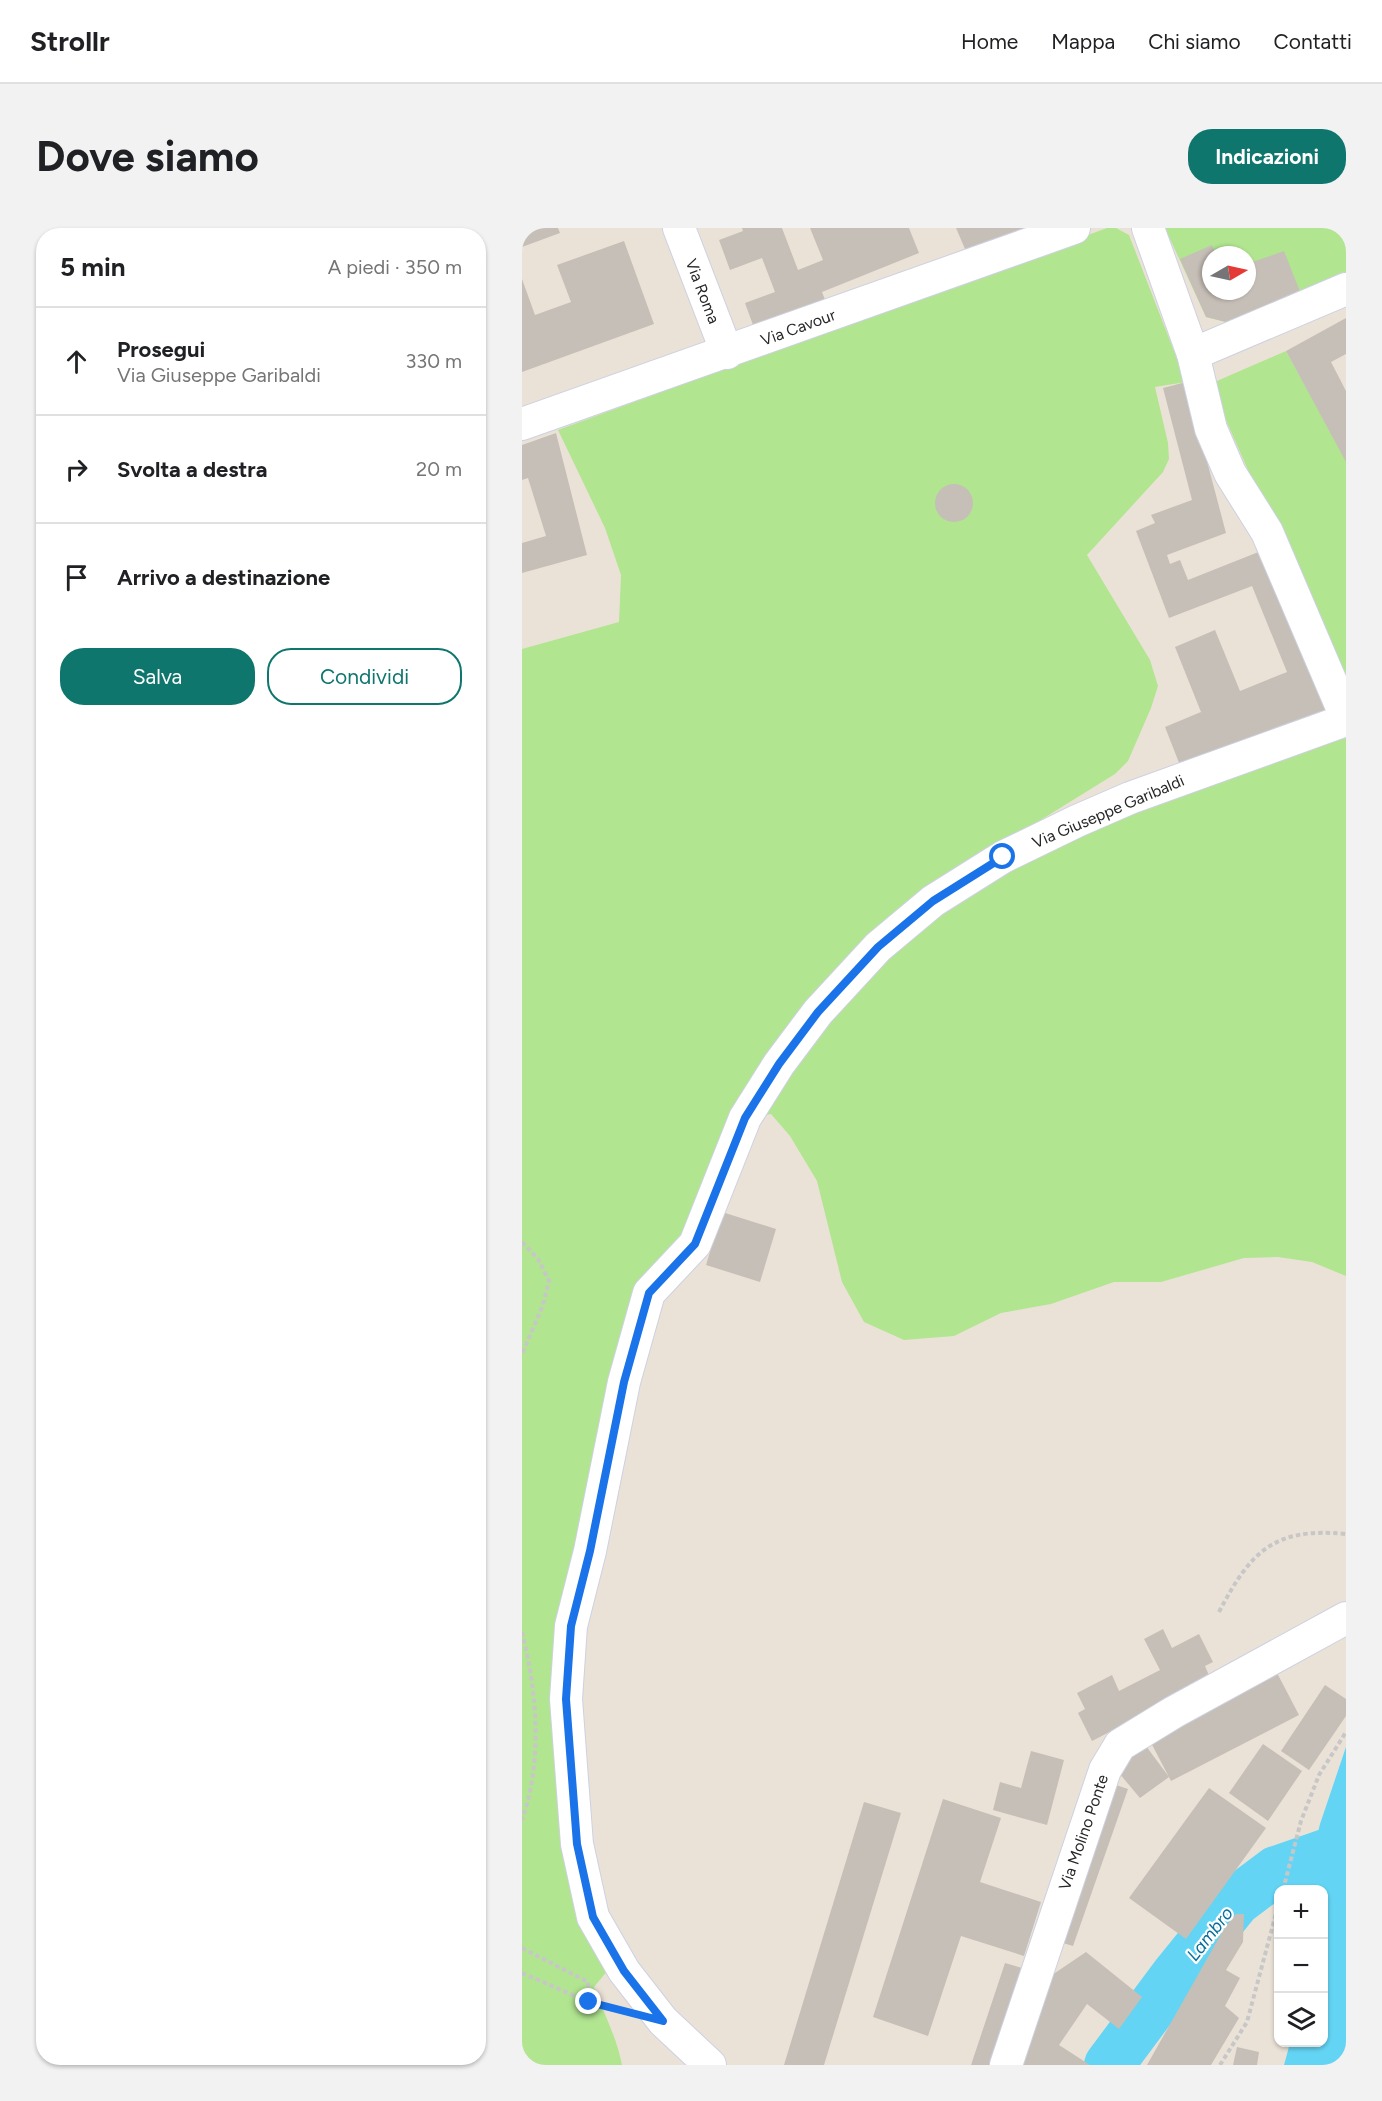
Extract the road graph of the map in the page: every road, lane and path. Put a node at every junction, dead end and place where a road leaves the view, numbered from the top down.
1 (679, 228) edge
2 (1074, 228) edge
3 (1148, 228) edge
4 (1346, 289) edge
5 (727, 353) junction
6 (1192, 354) junction
7 (522, 424) edge
8 (1346, 718) edge
9 (522, 1242) edge
10 (522, 1354) edge
11 (1346, 1534) edge
12 (1219, 1612) dead end
13 (1346, 1618) edge
14 (522, 1632) edge
15 (1346, 1732) edge
16 (522, 1820) edge
17 (1284, 1885) edge
18 (1274, 1921) edge
19 (522, 1948) edge
20 (522, 1973) edge
21 (589, 2002) junction
22 (621, 2010) dead end
23 (710, 2065) edge
24 (1006, 2065) edge
25 (1220, 2065) edge

1 - 5 street, Via Roma
2 - 5 street, Via Cavour
3 - 6 street, Via Giuseppe Garibaldi
4 - 6 street
5 - 7 street, Via Cavour
6 - 8 street, Via Giuseppe Garibaldi
8 - 23 street, Via Giuseppe Garibaldi
9 - 10 path
11 - 12 path
13 - 24 street, Via Molino Ponte
14 - 16 path
15 - 17 path
18 - 25 path
19 - 21 path
20 - 21 path
21 - 22 path

